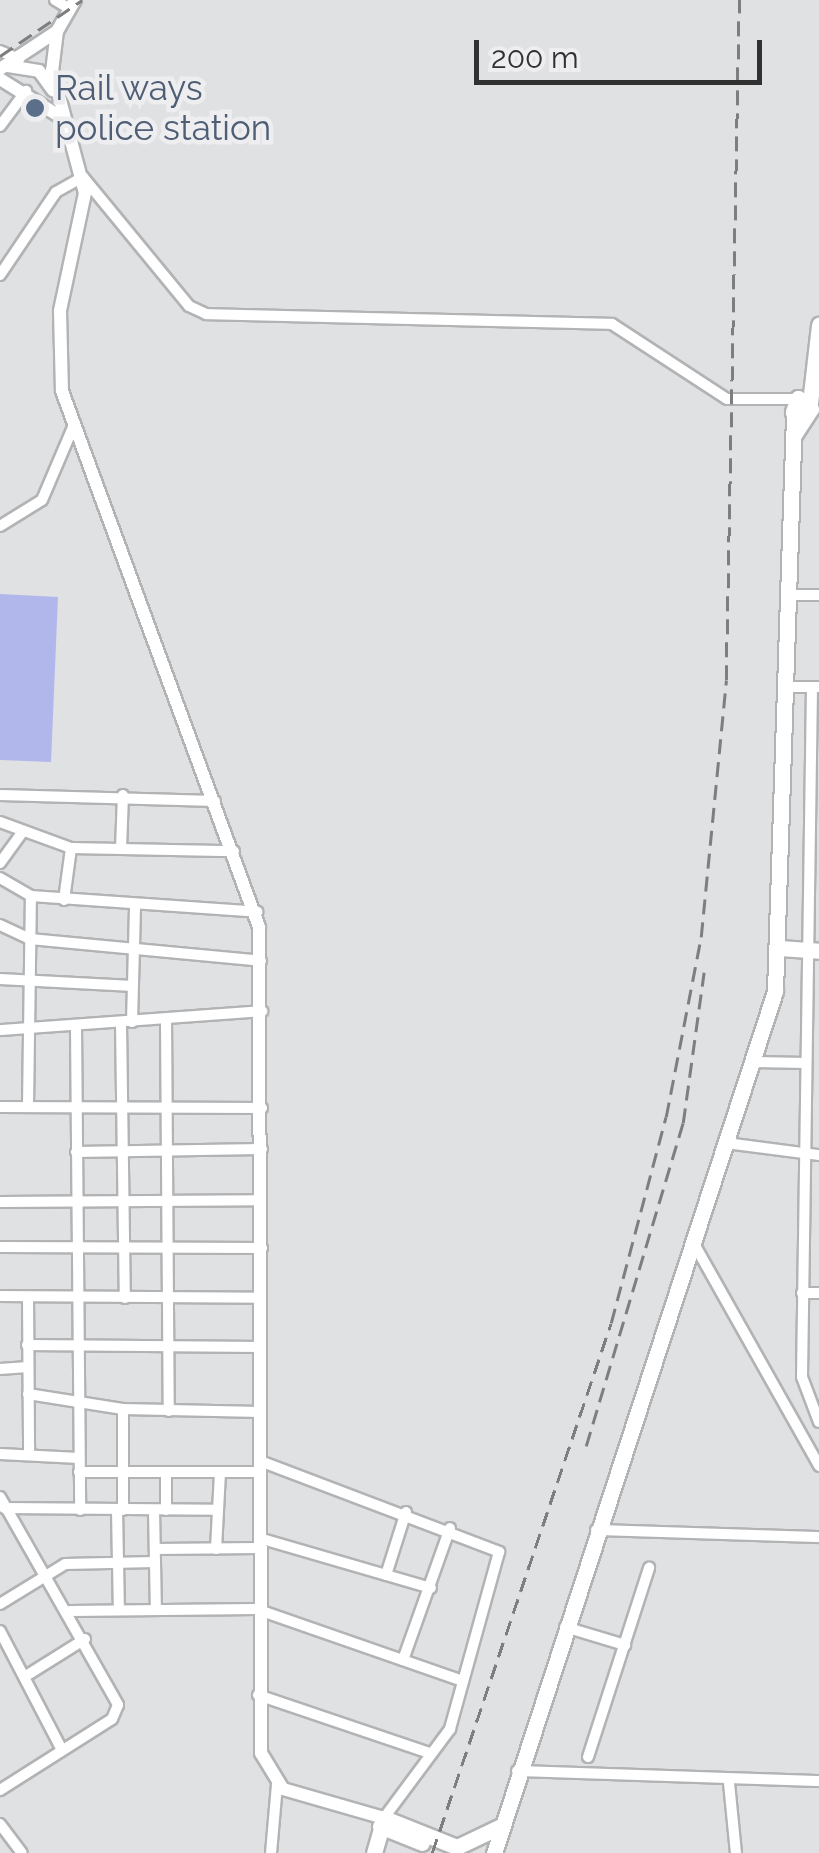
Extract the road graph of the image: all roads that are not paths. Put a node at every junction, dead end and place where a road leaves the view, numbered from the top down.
1 (55, 0) edge
2 (73, 4) edge
3 (58, 31) junction
4 (0, 50) edge
5 (6, 68) edge
6 (27, 89) junction
7 (54, 92) junction
8 (58, 116) junction
9 (0, 126) edge
10 (83, 176) junction
11 (0, 275) edge
12 (819, 325) edge
13 (806, 409) edge
14 (74, 425) junction
15 (0, 526) edge
16 (788, 594) junction
17 (819, 595) edge
18 (785, 687) junction
19 (815, 687) edge
20 (0, 795) edge
21 (122, 795) junction
22 (813, 798) edge
23 (216, 800) junction
24 (0, 822) edge
25 (21, 834) junction
26 (71, 848) junction
27 (121, 850) junction
28 (236, 850) junction
29 (0, 863) edge
30 (0, 878) edge
31 (31, 896) junction
32 (64, 900) junction
33 (134, 908) junction
34 (257, 912) junction
35 (0, 926) edge
36 (30, 938) junction
37 (134, 948) junction
38 (780, 948) junction
39 (812, 951) edge
40 (262, 960) junction
41 (0, 978) edge
42 (29, 979) junction
43 (133, 986) junction
44 (262, 1011) junction
45 (166, 1019) junction
46 (126, 1023) junction
47 (76, 1027) junction
48 (0, 1030) edge
49 (29, 1030) junction
50 (806, 1032) junction
51 (819, 1032) edge
52 (754, 1062) junction
53 (806, 1068) junction
54 (819, 1074) edge
55 (0, 1106) edge
56 (28, 1106) junction
57 (76, 1106) junction
58 (122, 1107) junction
59 (167, 1107) junction
60 (262, 1108) junction
61 (726, 1143) junction
62 (262, 1148) junction
63 (168, 1150) junction
64 (122, 1151) junction
65 (76, 1152) junction
66 (804, 1155) junction
67 (819, 1155) edge
68 (261, 1200) junction
69 (0, 1202) edge
70 (76, 1202) junction
71 (122, 1202) junction
72 (168, 1202) junction
73 (692, 1242) junction
74 (0, 1247) edge
75 (77, 1248) junction
76 (124, 1248) junction
77 (170, 1248) junction
78 (262, 1248) junction
79 (802, 1293) junction
80 (819, 1294) edge
81 (0, 1296) edge
82 (28, 1297) junction
83 (78, 1298) junction
84 (125, 1298) junction
85 (169, 1298) junction
86 (262, 1298) junction
87 (28, 1345) junction
88 (80, 1345) junction
89 (170, 1346) junction
90 (261, 1348) junction
91 (28, 1367) junction
92 (0, 1369) edge
93 (28, 1394) junction
94 (80, 1396) junction
95 (123, 1409) junction
96 (169, 1411) junction
97 (261, 1412) junction
98 (819, 1422) edge
99 (0, 1454) edge
100 (28, 1455) junction
101 (79, 1458) junction
102 (260, 1466) junction
103 (819, 1466) edge
104 (79, 1472) junction
105 (122, 1472) junction
106 (166, 1472) junction
107 (220, 1472) junction
108 (2, 1504) edge
109 (80, 1510) junction
110 (120, 1510) junction
111 (160, 1510) junction
112 (217, 1510) junction
113 (406, 1512) junction
114 (450, 1528) junction
115 (596, 1530) junction
116 (819, 1537) edge
117 (259, 1543) junction
118 (156, 1548) junction
119 (216, 1549) junction
120 (118, 1561) junction
121 (155, 1562) junction
122 (649, 1568) dead end
123 (386, 1574) junction
124 (45, 1575) junction
125 (431, 1588) junction
126 (0, 1604) edge
127 (256, 1609) junction
128 (119, 1610) junction
129 (156, 1610) junction
130 (70, 1611) junction
131 (564, 1627) junction
132 (0, 1632) edge
133 (86, 1638) junction
134 (625, 1645) junction
135 (403, 1660) junction
136 (28, 1674) junction
137 (463, 1682) junction
138 (258, 1695) junction
139 (62, 1750) junction
140 (430, 1753) junction
141 (588, 1757) dead end
142 (516, 1771) junction
143 (819, 1781) edge
144 (729, 1783) junction
145 (277, 1784) junction
146 (0, 1790) edge
147 (382, 1822) junction
148 (0, 1824) edge
149 (499, 1827) junction
150 (22, 1853) edge
151 (271, 1853) edge
152 (374, 1853) edge
153 (454, 1853) edge
154 (494, 1853) edge
155 (736, 1853) edge

1 - 2 street
2 - 3 street
3 - 5 street
3 - 7 street
4 - 5 street
5 - 6 street
5 - 7 street
6 - 8 street
6 - 9 street
7 - 8 street
8 - 10 street
10 - 11 street
10 - 13 street
10 - 14 street
12 - 13 main road
13 - 16 main road
14 - 15 street
14 - 23 street
16 - 17 street
16 - 18 main road
18 - 19 street
18 - 38 main road
19 - 22 street
20 - 21 street
21 - 23 street
21 - 27 street
22 - 39 street
23 - 28 street
24 - 25 street
25 - 26 street
25 - 29 street
26 - 27 street
26 - 32 street
27 - 28 street
28 - 34 street
30 - 31 street
31 - 32 street
31 - 36 street
32 - 33 street
33 - 34 street
33 - 37 street
34 - 40 street
35 - 36 street
36 - 37 street
36 - 42 street
37 - 40 street
37 - 43 street
38 - 39 main road
38 - 52 main road
39 - 50 street
40 - 44 street
41 - 42 street
42 - 43 street
42 - 49 street
43 - 46 street
44 - 45 street
44 - 60 street
45 - 46 street
45 - 59 street
46 - 47 street
46 - 58 street
47 - 49 street
47 - 57 street
48 - 49 street
49 - 56 street
50 - 51 street
50 - 53 street
52 - 53 street
52 - 61 main road
53 - 54 street
53 - 66 street
55 - 56 street
56 - 57 street
57 - 58 street
57 - 65 street
58 - 59 street
58 - 64 street
59 - 60 street
59 - 63 street
60 - 62 street
61 - 66 street
61 - 73 main road
62 - 63 street
62 - 68 street
63 - 64 street
63 - 72 street
64 - 65 street
64 - 71 street
65 - 70 street
66 - 67 street
66 - 79 street
68 - 72 street
68 - 78 street
69 - 70 street
70 - 71 street
70 - 75 street
71 - 72 street
71 - 76 street
72 - 77 street
73 - 103 street
73 - 115 main road
74 - 75 street
75 - 76 street
75 - 83 street
76 - 77 street
76 - 84 street
77 - 78 street
77 - 85 street
78 - 86 street
79 - 80 street
79 - 98 street
81 - 82 street
82 - 83 street
82 - 87 street
83 - 84 street
83 - 88 street
84 - 85 street
85 - 86 street
85 - 89 street
86 - 90 street
87 - 88 street
87 - 91 street
88 - 89 street
88 - 94 street
89 - 90 street
89 - 96 street
90 - 97 street
91 - 92 street
91 - 93 street
93 - 94 street
93 - 100 street
94 - 95 street
94 - 101 street
95 - 96 street
95 - 105 street
96 - 97 street
97 - 102 street
99 - 100 street
100 - 101 street
101 - 104 street
102 - 107 street
102 - 113 street
102 - 117 street
104 - 105 street
104 - 109 street
105 - 106 street
105 - 110 street
106 - 107 street
106 - 111 street
107 - 112 street
108 - 109 street
108 - 124 street
109 - 110 street
110 - 111 street
110 - 120 street
111 - 112 street
111 - 118 street
112 - 119 street
113 - 114 street
113 - 123 street
114 - 125 street
114 - 137 street
115 - 116 street
115 - 131 main road
117 - 119 street
117 - 123 street
117 - 127 street
118 - 119 street
118 - 121 street
120 - 121 street
120 - 124 street
120 - 128 street
121 - 129 street
122 - 134 street
123 - 125 street
124 - 126 street
124 - 130 street
125 - 135 street
127 - 129 street
127 - 135 street
127 - 138 street
128 - 129 street
128 - 130 street
130 - 133 street
131 - 134 street
131 - 142 main road
132 - 136 street
133 - 136 street
133 - 139 street
134 - 141 street
135 - 137 street
136 - 139 street
137 - 140 street
138 - 140 street
138 - 145 street
139 - 146 street
140 - 147 street
142 - 144 street
142 - 149 main road
143 - 144 street
144 - 155 street
145 - 147 street
145 - 151 street
147 - 149 main road
147 - 152 main road
147 - 153 main road
148 - 150 street
149 - 154 main road

